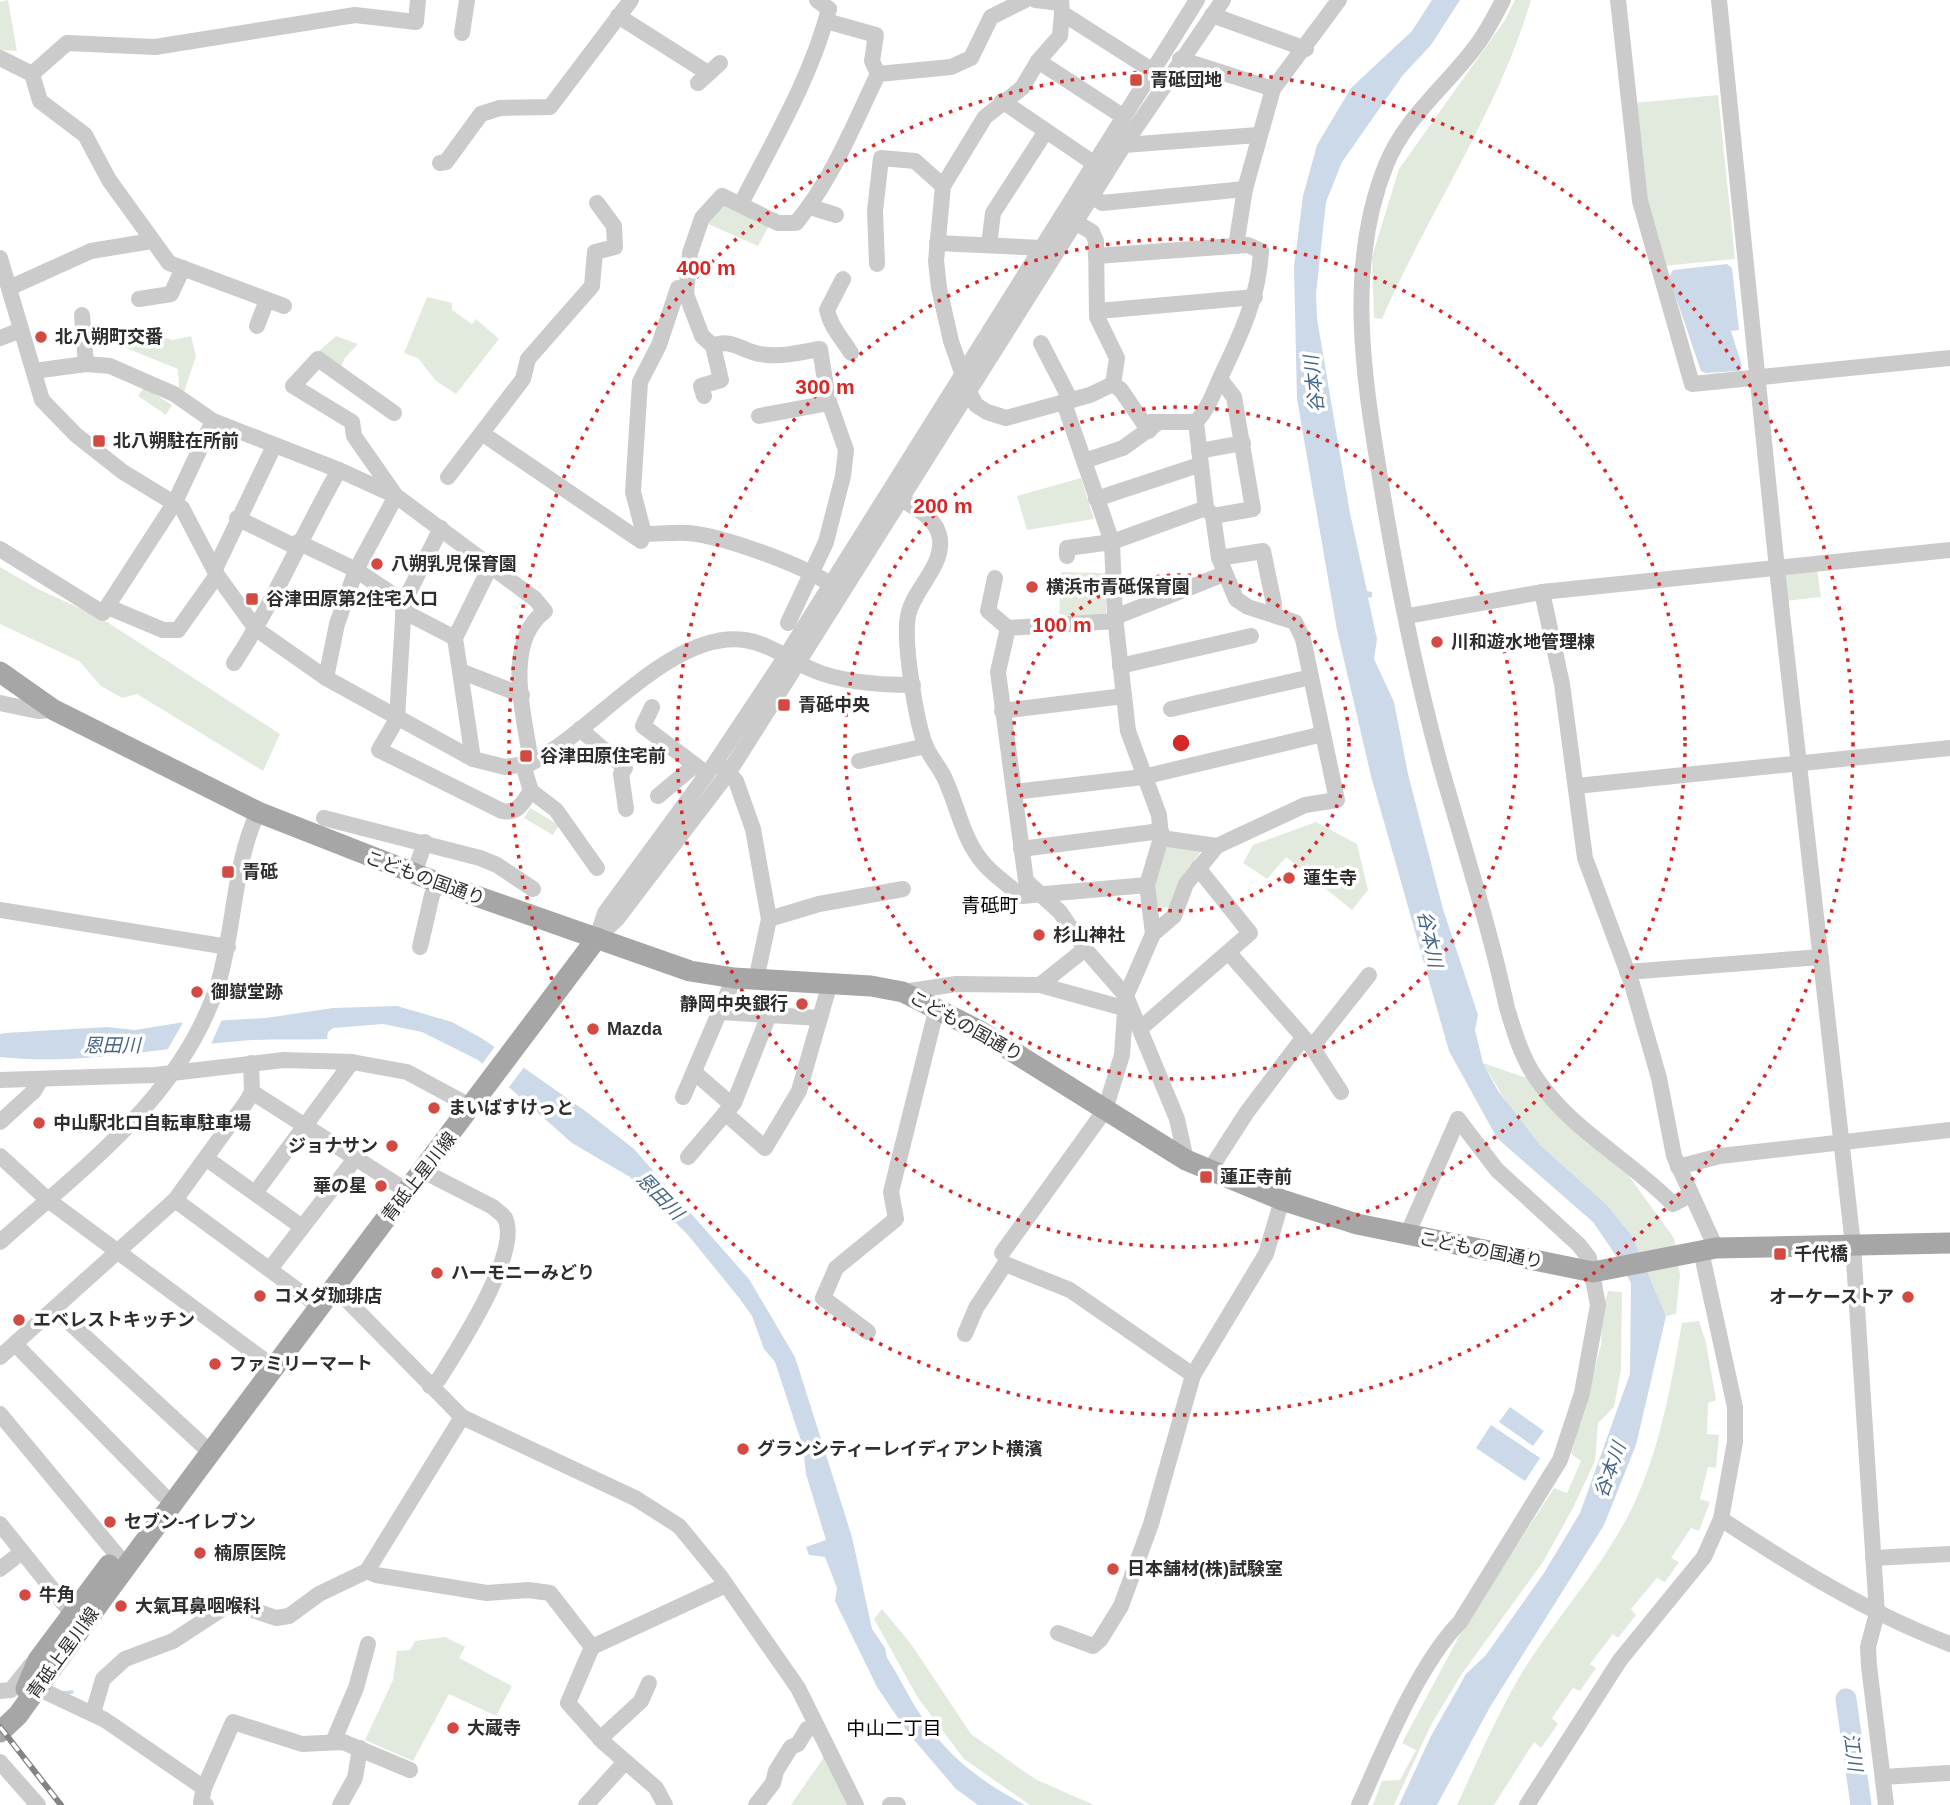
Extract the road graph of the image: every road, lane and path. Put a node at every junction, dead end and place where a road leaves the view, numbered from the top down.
1 (418, 0) edge
2 (467, 0) edge
3 (631, 0) edge
4 (817, 0) edge
5 (1025, 0) edge
6 (1035, 0) edge
7 (1197, 0) edge
8 (1223, 0) edge
9 (1503, 0) edge
10 (1618, 0) edge
11 (1719, 0) edge
12 (1334, 1) edge
13 (1061, 5) edge
14 (1212, 15) junction
15 (618, 16) junction
16 (826, 22) junction
17 (462, 33) dead end
18 (1306, 49) junction
19 (0, 58) edge
20 (1180, 59) junction
21 (1038, 61) junction
22 (1153, 71) junction
23 (709, 73) dead end
24 (32, 74) junction
25 (878, 74) junction
26 (1273, 89) junction
27 (1002, 101) junction
28 (1124, 117) junction
29 (1046, 131) junction
30 (1258, 135) junction
31 (1124, 145) junction
32 (440, 163) dead end
33 (1095, 164) junction
34 (943, 186) junction
35 (1245, 189) junction
36 (1092, 196) junction
37 (597, 203) dead end
38 (741, 204) junction
39 (810, 207) junction
40 (836, 215) dead end
41 (1075, 222) junction
42 (152, 241) junction
43 (937, 243) junction
44 (989, 245) junction
45 (1236, 246) junction
46 (1042, 248) junction
47 (1096, 256) junction
48 (0, 258) edge
49 (877, 264) dead end
50 (183, 268) junction
51 (843, 279) dead end
52 (9, 288) junction
53 (678, 288) dead end
54 (1255, 297) junction
55 (139, 298) dead end
56 (267, 300) junction
57 (284, 306) dead end
58 (1098, 311) junction
59 (82, 316) dead end
60 (259, 326) dead end
61 (21, 330) junction
62 (0, 338) edge
63 (1041, 344) dead end
64 (713, 346) junction
65 (1950, 358) edge
66 (86, 364) junction
67 (825, 367) junction
68 (34, 371) junction
69 (962, 374) junction
70 (1758, 378) junction
71 (1220, 379) junction
72 (1113, 384) junction
73 (968, 390) junction
74 (704, 396) dead end
75 (1068, 402) junction
76 (830, 403) junction
77 (394, 412) dead end
78 (759, 416) dead end
79 (213, 421) junction
80 (1196, 422) junction
81 (1151, 425) junction
82 (483, 434) junction
83 (1243, 443) junction
84 (274, 446) junction
85 (1199, 458) junction
86 (1084, 461) junction
87 (339, 470) junction
88 (447, 477) dead end
89 (396, 496) junction
90 (901, 499) junction
91 (1097, 499) junction
92 (175, 502) junction
93 (1210, 512) junction
94 (237, 517) junction
95 (441, 528) junction
96 (640, 541) dead end
97 (1112, 542) junction
98 (297, 545) junction
99 (0, 549) edge
100 (1950, 550) edge
101 (1067, 556) dead end
102 (491, 565) junction
103 (1222, 566) junction
104 (1777, 569) junction
105 (356, 570) junction
106 (216, 572) junction
107 (813, 572) junction
108 (995, 578) dead end
109 (830, 584) junction
110 (1542, 592) junction
111 (403, 606) junction
112 (108, 607) junction
113 (970, 609) dead end
114 (988, 611) junction
115 (1273, 613) junction
116 (1408, 616) junction
117 (1115, 619) junction
118 (789, 623) dead end
119 (1008, 628) junction
120 (257, 629) junction
121 (1251, 636) dead end
122 (455, 638) junction
123 (792, 659) junction
124 (234, 663) dead end
125 (1120, 666) junction
126 (460, 671) junction
127 (0, 672) edge
128 (1311, 677) junction
129 (326, 678) junction
130 (913, 685) junction
131 (522, 695) junction
132 (1124, 696) junction
133 (0, 704) edge
134 (652, 707) dead end
135 (1171, 709) dead end
136 (54, 710) junction
137 (1002, 711) junction
138 (397, 719) junction
139 (580, 729) junction
140 (1323, 734) junction
141 (926, 746) junction
142 (1950, 748) edge
143 (473, 759) junction
144 (859, 761) dead end
145 (527, 764) junction
146 (1799, 766) junction
147 (712, 769) junction
148 (1143, 777) junction
149 (1576, 786) junction
150 (531, 792) junction
151 (1014, 792) junction
152 (658, 796) dead end
153 (626, 809) dead end
154 (258, 812) junction
155 (324, 818) dead end
156 (1161, 834) junction
157 (425, 842) junction
158 (1217, 846) junction
159 (1021, 849) junction
160 (597, 868) dead end
161 (1198, 868) junction
162 (414, 874) junction
163 (439, 883) junction
164 (1147, 885) junction
165 (533, 889) dead end
166 (903, 889) dead end
167 (1043, 894) junction
168 (0, 909) edge
169 (769, 919) junction
170 (1153, 934) junction
171 (597, 938) junction
172 (228, 947) junction
173 (420, 947) dead end
174 (1084, 949) junction
175 (1229, 953) junction
176 (1821, 957) junction
177 (1627, 972) junction
178 (1369, 975) dead end
179 (734, 978) junction
180 (756, 980) junction
181 (830, 984) junction
182 (1040, 985) junction
183 (903, 992) junction
184 (1126, 1002) junction
185 (937, 1007) junction
186 (720, 1012) junction
187 (769, 1015) junction
188 (820, 1018) junction
189 (1140, 1029) junction
190 (1307, 1043) junction
191 (352, 1062) junction
192 (251, 1063) junction
193 (177, 1070) junction
194 (695, 1073) junction
195 (0, 1080) edge
196 (40, 1081) junction
197 (252, 1092) junction
198 (1341, 1092) dead end
199 (683, 1097) dead end
200 (475, 1103) junction
201 (728, 1109) junction
202 (1105, 1110) junction
203 (0, 1122) edge
204 (304, 1128) junction
205 (1950, 1130) edge
206 (1841, 1142) junction
207 (0, 1156) edge
208 (688, 1157) dead end
209 (355, 1158) junction
210 (207, 1159) junction
211 (1186, 1160) junction
212 (1678, 1167) junction
213 (423, 1171) junction
214 (1209, 1171) junction
215 (408, 1191) junction
216 (255, 1193) junction
217 (1690, 1195) junction
218 (48, 1200) junction
219 (175, 1200) junction
220 (1282, 1200) junction
221 (302, 1227) junction
222 (1407, 1235) junction
223 (0, 1242) edge
224 (1950, 1243) edge
225 (1853, 1245) junction
226 (1703, 1250) junction
227 (118, 1252) junction
228 (1002, 1252) dead end
229 (270, 1269) junction
230 (1596, 1272) junction
231 (334, 1287) junction
232 (319, 1306) junction
233 (56, 1310) junction
234 (868, 1332) dead end
235 (965, 1334) dead end
236 (15, 1344) junction
237 (0, 1357) edge
238 (272, 1366) junction
239 (1193, 1375) junction
240 (430, 1386) junction
241 (0, 1413) edge
242 (462, 1418) junction
243 (207, 1449) junction
244 (170, 1499) junction
245 (1721, 1519) junction
246 (0, 1524) edge
247 (22, 1552) junction
248 (1950, 1554) edge
249 (126, 1556) junction
250 (1873, 1558) junction
251 (0, 1569) edge
252 (367, 1571) junction
253 (726, 1585) junction
254 (1877, 1613) junction
255 (82, 1615) junction
256 (1058, 1633) dead end
257 (368, 1644) dead end
258 (1950, 1644) edge
259 (592, 1647) junction
260 (38, 1660) junction
261 (649, 1683) dead end
262 (0, 1691) edge
263 (44, 1691) junction
264 (93, 1713) junction
265 (7, 1721) edge
266 (817, 1728) junction
267 (600, 1739) junction
268 (333, 1742) junction
269 (360, 1748) junction
270 (0, 1762) edge
271 (625, 1762) junction
272 (1940, 1769) dead end
273 (410, 1770) dead end
274 (1883, 1777) junction
275 (203, 1800) edge
276 (38, 1805) edge
277 (340, 1805) edge
278 (586, 1805) edge
279 (665, 1805) edge
280 (755, 1805) edge
281 (856, 1805) edge
282 (890, 1805) edge
283 (898, 1805) edge
284 (1359, 1805) edge
285 (1527, 1805) edge
286 (1886, 1805) edge

1 - 24 street
2 - 17 street
3 - 15 street
4 - 16 street
5 - 25 street
6 - 13 street
7 - 22 street
8 - 14 street
9 - 116 street
10 - 70 street
11 - 70 street
12 - 18 street
13 - 21 street
13 - 22 street
14 - 18 street
14 - 20 street
15 - 23 street
15 - 32 street
16 - 25 street
16 - 38 street
18 - 26 street
19 - 24 street
20 - 26 street
20 - 31 street
21 - 27 street
21 - 28 street
22 - 28 street
24 - 42 street
25 - 39 street
26 - 30 street
27 - 29 street
27 - 34 street
28 - 33 street
29 - 33 street
29 - 44 street
30 - 31 street
30 - 35 street
31 - 36 street
33 - 46 street
34 - 43 street
34 - 49 street
35 - 36 street
35 - 45 street
36 - 41 street
37 - 82 street
38 - 39 street
38 - 64 street
39 - 40 street
41 - 47 street
41 - 73 street
42 - 50 street
42 - 52 street
43 - 44 street
43 - 69 street
44 - 46 street
45 - 47 street
45 - 54 street
46 - 69 street
47 - 58 street
48 - 52 street
50 - 55 street
50 - 56 street
51 - 67 street
52 - 61 street
53 - 107 street
54 - 58 street
54 - 71 street
56 - 57 street
56 - 60 street
58 - 72 street
59 - 66 street
61 - 62 street
61 - 68 street
63 - 75 street
64 - 67 street
64 - 74 street
65 - 70 street
66 - 68 street
66 - 79 street
67 - 76 street
68 - 92 street
69 - 73 street
69 - 109 street
70 - 104 street
71 - 80 street
71 - 83 street
72 - 75 street
72 - 81 street
73 - 75 street
73 - 90 street
75 - 86 street
76 - 78 street
76 - 107 street
77 - 89 street
79 - 84 street
79 - 92 street
80 - 81 street
80 - 85 street
81 - 86 street
82 - 88 street
82 - 96 street
83 - 85 street
83 - 93 street
84 - 87 street
84 - 94 street
85 - 91 street
85 - 93 street
86 - 91 street
87 - 89 street
87 - 98 street
89 - 95 street
89 - 105 street
90 - 123 street
90 - 130 street
91 - 97 street
92 - 106 street
92 - 112 street
93 - 97 street
93 - 103 street
94 - 98 street
94 - 106 street
95 - 102 street
95 - 111 street
97 - 101 street
97 - 117 street
98 - 105 street
98 - 120 street
99 - 112 street
100 - 104 street
102 - 122 street
102 - 131 street
103 - 115 street
103 - 115 street
103 - 117 street
104 - 110 street
104 - 146 street
105 - 111 street
105 - 129 street
106 - 112 street
106 - 120 street
107 - 109 street
107 - 118 street
108 - 114 street
109 - 123 street
110 - 116 street
110 - 149 street
111 - 122 street
111 - 138 street
113 - 114 street
114 - 119 street
115 - 128 street
116 - 217 street
117 - 119 street
117 - 125 street
119 - 137 street
120 - 124 street
120 - 129 street
121 - 125 street
122 - 126 street
123 - 130 street
123 - 139 street
123 - 147 street
125 - 132 street
126 - 131 street
126 - 143 street
127 - 136 main road, こどもの国通り
128 - 135 street
128 - 140 street
129 - 138 street
130 - 141 street
131 - 145 street
132 - 137 street
132 - 148 street
133 - 136 street
134 - 147 street
136 - 154 main road, こどもの国通り
137 - 151 street
138 - 143 street
138 - 150 street
139 - 145 street
139 - 153 street
140 - 148 street
140 - 158 street
141 - 144 street
141 - 167 street
142 - 146 street
143 - 145 street
145 - 150 street
146 - 149 street
146 - 176 street
147 - 152 street
147 - 169 street
147 - 171 street
148 - 151 street
148 - 156 street
149 - 177 street
150 - 160 street
151 - 159 street
154 - 162 main road, こどもの国通り
154 - 172 street
155 - 157 street
156 - 158 street
156 - 159 street
156 - 164 street
157 - 162 street
157 - 165 street
158 - 161 street
159 - 167 street
161 - 170 street
161 - 175 street
162 - 163 main road, こどもの国通り
163 - 171 main road, こどもの国通り
163 - 173 street
164 - 167 street
164 - 170 street
166 - 169 street
167 - 174 street
168 - 172 street
169 - 180 street
170 - 184 street
171 - 179 main road, こどもの国通り
171 - 200 main road, 青砥上星川線
172 - 193 street
174 - 182 street
174 - 184 street
175 - 189 street
175 - 190 street
176 - 177 street
176 - 206 street
177 - 212 street
178 - 190 street
179 - 180 main road, こどもの国通り
179 - 186 street
180 - 181 main road, こどもの国通り
181 - 183 main road, こどもの国通り
181 - 188 street
182 - 183 street
182 - 184 street
183 - 185 main road, こどもの国通り
184 - 189 street
184 - 202 street
185 - 202 main road, こどもの国通り
185 - 234 street
186 - 187 street
186 - 194 street
187 - 188 street
187 - 201 street
188 - 201 street
189 - 211 street
190 - 198 street
190 - 214 street
191 - 192 street
191 - 200 street
191 - 204 street
192 - 193 street
192 - 197 street
193 - 196 street
193 - 218 street
194 - 199 street
194 - 201 street
195 - 196 street
196 - 203 street
197 - 204 street
197 - 210 street
200 - 213 main road, 青砥上星川線
201 - 208 street
202 - 211 main road, こどもの国通り
202 - 228 street
204 - 209 street
204 - 216 street
205 - 206 street
206 - 212 street
206 - 225 street
207 - 218 street
209 - 215 street
209 - 221 street
210 - 216 street
210 - 219 street
211 - 214 main road, こどもの国通り
212 - 217 street
213 - 215 main road, 青砥上星川線
213 - 240 street
214 - 220 main road, こどもの国通り
215 - 231 main road, 青砥上星川線
216 - 221 street
217 - 226 street
218 - 223 street
218 - 227 street
219 - 227 street
219 - 229 street
220 - 222 main road, こどもの国通り
220 - 239 street
221 - 229 street
222 - 230 main road, こどもの国通り
222 - 230 street
224 - 225 main road, こどもの国通り
225 - 226 main road, こどもの国通り
225 - 250 street
226 - 230 main road, こどもの国通り
226 - 245 street
227 - 233 street
227 - 238 street
229 - 232 street
230 - 284 street
231 - 232 main road, 青砥上星川線
231 - 240 street
232 - 238 main road, 青砥上星川線
233 - 236 street
233 - 243 street
235 - 239 street
236 - 237 street
236 - 244 street
238 - 243 main road, 青砥上星川線
239 - 256 street
240 - 242 street
241 - 249 street
242 - 252 street
242 - 253 street
243 - 244 main road, 青砥上星川線
244 - 249 main road, 青砥上星川線
245 - 254 street
245 - 285 street
246 - 247 street
247 - 251 street
247 - 255 street
248 - 250 street
249 - 255 main road, 青砥上星川線
249 - 255 main road, 青砥上星川線
250 - 254 street
252 - 259 street
252 - 264 street
253 - 259 street
253 - 266 street
254 - 258 street
254 - 274 street
255 - 260 main road, 青砥上星川線
255 - 263 main road, 青砥上星川線
257 - 268 street
259 - 267 street
260 - 262 street
260 - 263 main road, 青砥上星川線
261 - 267 street
262 - 265 street
263 - 264 street
263 - 265 main road, 青砥上星川線
264 - 275 street
266 - 280 street
266 - 281 street
267 - 271 street
268 - 269 street
268 - 275 street
269 - 273 street
269 - 277 street
270 - 276 street
271 - 278 street
271 - 279 street
272 - 274 street
274 - 286 street
282 - 283 street

